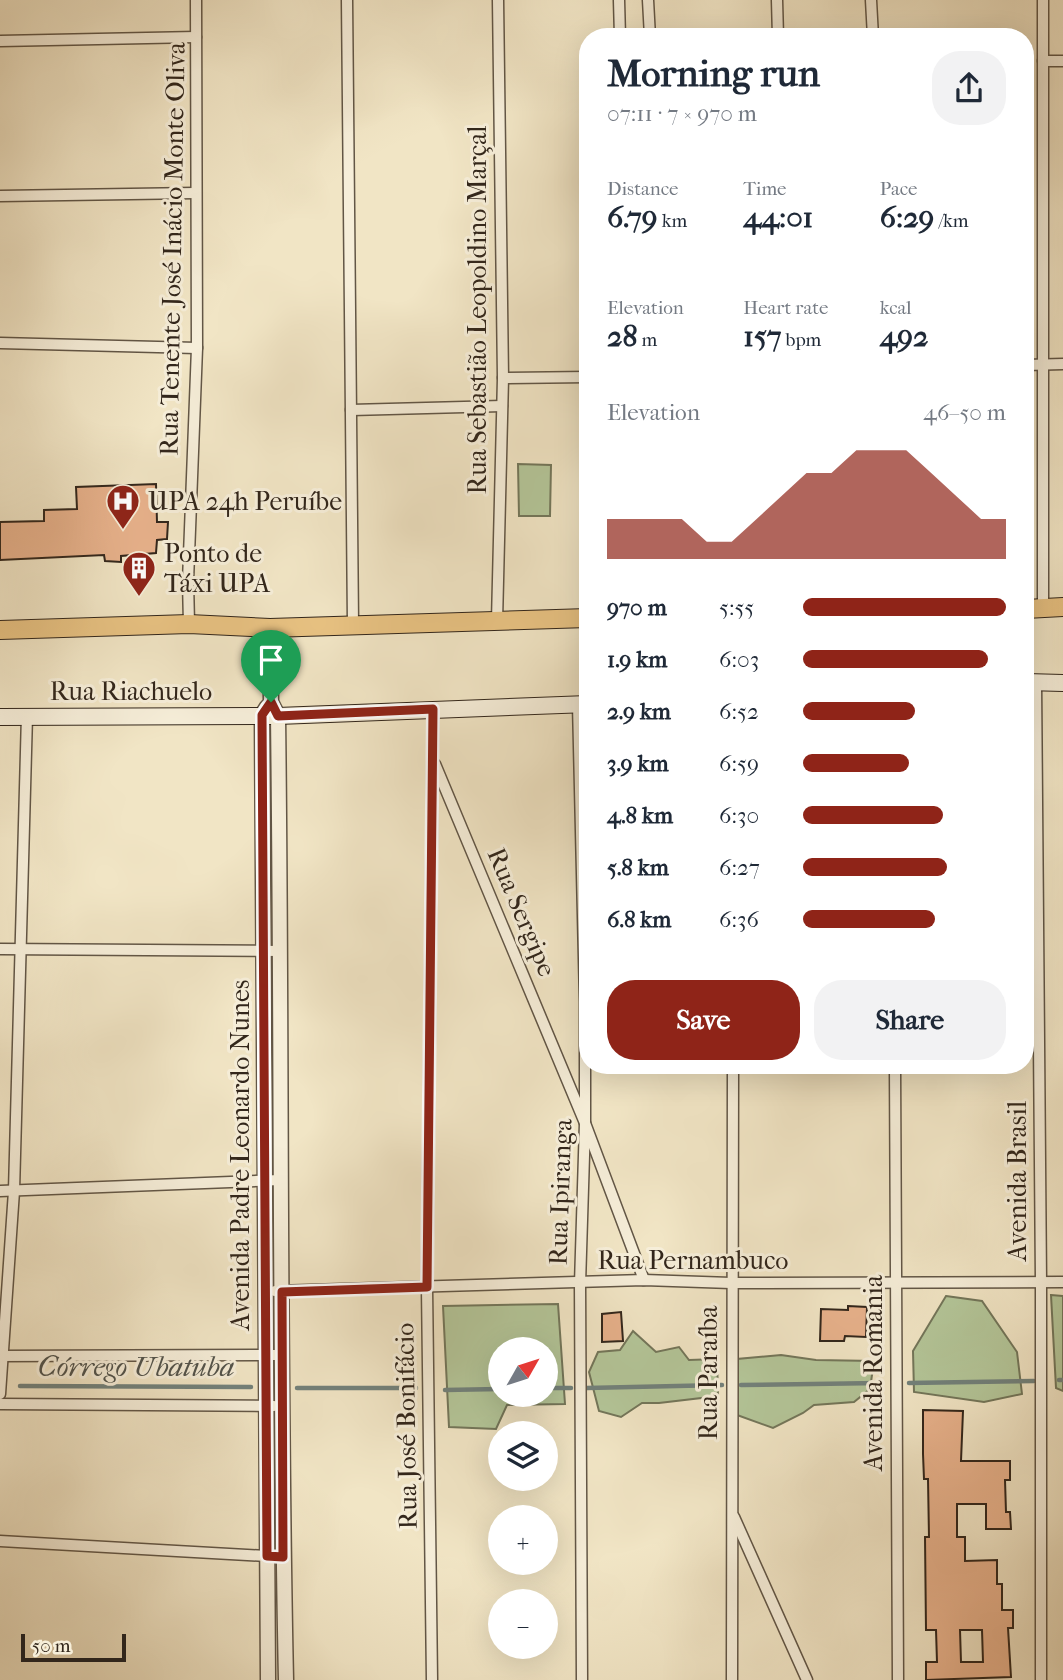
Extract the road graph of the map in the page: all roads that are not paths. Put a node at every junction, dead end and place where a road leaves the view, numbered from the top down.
1 (196, 0) edge
2 (347, 0) edge
3 (498, 0) edge
4 (619, 0) edge
5 (648, 0) edge
6 (777, 0) edge
7 (871, 0) edge
8 (1043, 0) edge
9 (620, 28) edge
10 (650, 28) edge
11 (778, 28) edge
12 (873, 28) edge
13 (197, 37) junction
14 (0, 41) edge
15 (1043, 61) junction
16 (1063, 61) edge
17 (195, 193) junction
18 (0, 196) edge
19 (0, 343) edge
20 (197, 348) junction
21 (1063, 364) edge
22 (1034, 365) edge
23 (1041, 365) junction
24 (579, 377) edge
25 (503, 378) junction
26 (502, 406) junction
27 (351, 410) junction
28 (1063, 607) edge
29 (1034, 608) edge
30 (579, 618) edge
31 (497, 621) junction
32 (189, 624) junction
33 (353, 624) junction
34 (270, 628) junction
35 (0, 629) edge
36 (1034, 682) edge
37 (1063, 683) edge
38 (579, 704) edge
39 (433, 709) junction
40 (270, 711) junction
41 (27, 715) junction
42 (0, 717) edge
43 (433, 758) junction
44 (1034, 862) edge
45 (20, 948) junction
46 (0, 949) edge
47 (263, 951) junction
48 (281, 951) junction
49 (586, 1074) edge
50 (733, 1074) edge
51 (895, 1074) edge
52 (585, 1123) junction
53 (272, 1179) junction
54 (0, 1191) edge
55 (14, 1191) junction
56 (644, 1280) junction
57 (896, 1282) junction
58 (1041, 1282) junction
59 (1063, 1282) edge
60 (731, 1283) junction
61 (580, 1284) junction
62 (427, 1287) junction
63 (265, 1290) junction
64 (282, 1292) junction
65 (266, 1355) junction
66 (283, 1355) junction
67 (1, 1356) edge
68 (0, 1394) edge
69 (0, 1404) edge
70 (266, 1406) junction
71 (284, 1406) junction
72 (732, 1511) junction
73 (0, 1541) edge
74 (267, 1556) junction
75 (283, 1557) junction
76 (268, 1680) edge
77 (286, 1680) edge
78 (432, 1680) edge
79 (582, 1680) edge
80 (732, 1680) edge
81 (807, 1680) edge
82 (898, 1680) edge
83 (1041, 1680) edge

1 - 13 street, Rua Tenente José Inácio Monte Oliva
2 - 27 street
3 - 25 street, Rua Sebastião Leopoldino Marçal
4 - 9 street
5 - 10 street
6 - 11 street
7 - 12 street
8 - 15 street
13 - 14 street
13 - 17 street, Rua Tenente José Inácio Monte Oliva
15 - 16 street
15 - 23 street
17 - 18 street
17 - 20 street, Rua Tenente José Inácio Monte Oliva
19 - 20 street
20 - 32 street, Rua Tenente José Inácio Monte Oliva
21 - 23 street
22 - 23 street
23 - 29 street
24 - 25 street
25 - 26 street, Rua Sebastião Leopoldino Marçal
26 - 27 street
26 - 31 street, Rua Sebastião Leopoldino Marçal
27 - 33 street
28 - 29 main road
30 - 31 main road
31 - 33 main road
32 - 34 main road
32 - 35 main road
33 - 34 main road
34 - 40 street
36 - 37 main road
38 - 39 main road, Rua Riachuelo
39 - 40 main road, Rua Riachuelo
39 - 43 street, Rua José Bonifácio
40 - 41 main road, Rua Riachuelo
40 - 47 street, Avenida Padre Leonardo Nunes
40 - 48 street, Avenida Padre Leonardo Nunes
41 - 42 main road, Rua Riachuelo
41 - 45 street
43 - 52 street, Rua Sergipe
43 - 62 street, Rua José Bonifácio
44 - 58 street, Avenida Brasil
45 - 46 street
45 - 47 street
45 - 55 street
47 - 48 street
47 - 53 street, Avenida Padre Leonardo Nunes
48 - 53 street, Avenida Padre Leonardo Nunes
49 - 52 street, Rua Ipiranga
50 - 60 street, Rua Paraíba
51 - 57 street, Avenida Romania
52 - 56 street, Rua Sergipe
52 - 61 street, Rua Ipiranga
53 - 55 street
53 - 63 street, Avenida Padre Leonardo Nunes
53 - 64 street, Avenida Padre Leonardo Nunes
54 - 55 street
55 - 67 street
56 - 60 street, Rua Pernambuco
56 - 61 street, Rua Pernambuco
57 - 58 street, Rua Pernambuco
57 - 60 street, Rua Pernambuco
57 - 82 street, Avenida Romania
58 - 59 street, Rua Pernambuco
58 - 83 street, Avenida Brasil
60 - 72 street, Rua Paraíba
61 - 62 street, Rua Pernambuco
61 - 79 street, Rua Ipiranga
62 - 64 street, Rua Pernambuco
62 - 78 street, Rua José Bonifácio
63 - 64 street, Rua Pernambuco
63 - 65 street, Avenida Padre Leonardo Nunes
64 - 66 street, Avenida Padre Leonardo Nunes
65 - 66 street
65 - 67 street
65 - 70 street, Avenida Padre Leonardo Nunes
66 - 71 street, Avenida Padre Leonardo Nunes
67 - 68 street
69 - 70 street
70 - 71 street
70 - 74 street, Avenida Padre Leonardo Nunes
71 - 75 street, Avenida Padre Leonardo Nunes
72 - 80 street, Rua Paraíba
72 - 81 street
73 - 74 street
74 - 75 street
74 - 76 street, Avenida Padre Leonardo Nunes
75 - 77 street, Avenida Padre Leonardo Nunes

